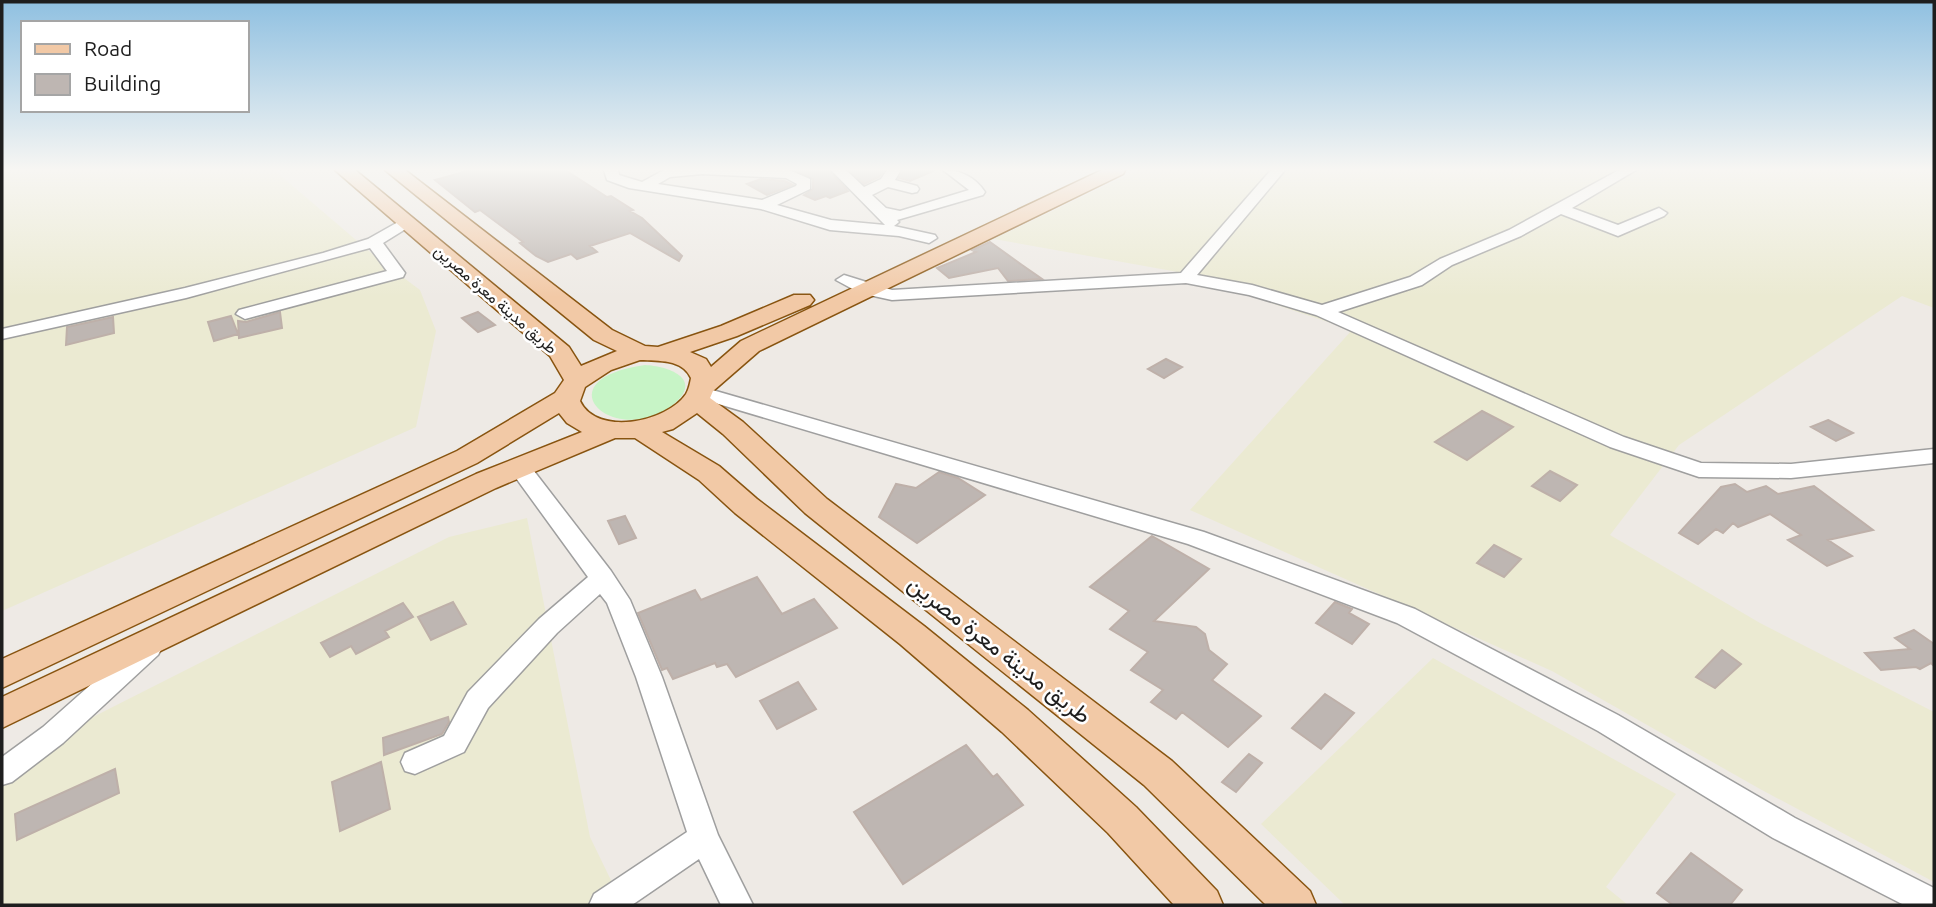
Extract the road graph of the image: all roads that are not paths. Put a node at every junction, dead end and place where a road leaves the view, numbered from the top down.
1 (395, 212) edge
2 (448, 212) edge
3 (789, 212) edge
4 (882, 212) edge
5 (884, 212) edge
6 (913, 212) edge
7 (986, 212) edge
8 (1027, 212) edge
9 (1242, 212) edge
10 (1552, 212) edge
11 (1571, 212) edge
12 (1659, 213) dead end
13 (407, 222) junction
14 (899, 231) junction
15 (929, 239) junction
16 (374, 242) junction
17 (1185, 278) junction
18 (844, 280) junction
19 (866, 289) junction
20 (1322, 311) junction
21 (245, 314) dead end
22 (2, 334) edge
23 (652, 353) junction
24 (572, 389) junction
25 (702, 393) junction
26 (625, 430) junction
27 (1934, 456) edge
28 (519, 467) junction
29 (603, 577) junction
30 (161, 637) junction
31 (2, 674) edge
32 (2, 713) edge
33 (415, 762) dead end
34 (2, 773) edge
35 (704, 838) junction
36 (1934, 904) edge
37 (605, 905) edge
38 (737, 905) edge
39 (1202, 905) edge
40 (1296, 905) edge

1 - 13 main road, طريق مدينة معرة مصرين
2 - 23 main road, طريق مدينة معرة مصرين
3 - 14 street
4 - 14 street
5 - 6 street
7 - 15 main road
8 - 19 main road
9 - 17 street
10 - 20 street
11 - 12 street
13 - 16 street
13 - 24 main road, طريق مدينة معرة مصرين
14 - 15 street
15 - 18 main road
16 - 21 street
16 - 22 street
17 - 19 street
17 - 20 street
18 - 19 street
18 - 23 main road
19 - 25 main road
20 - 27 street
23 - 24 main road
23 - 25 main road, طريق مدينة معرة مصرين
24 - 26 main road, طريق مدينة معرة مصرين
24 - 31 main road
25 - 26 main road
25 - 36 street
25 - 40 main road, طريق مدينة معرة مصرين
26 - 28 main road
26 - 39 main road
28 - 29 street
28 - 30 main road
29 - 33 street
29 - 35 street
30 - 32 main road
30 - 34 street
35 - 37 street
35 - 38 street

